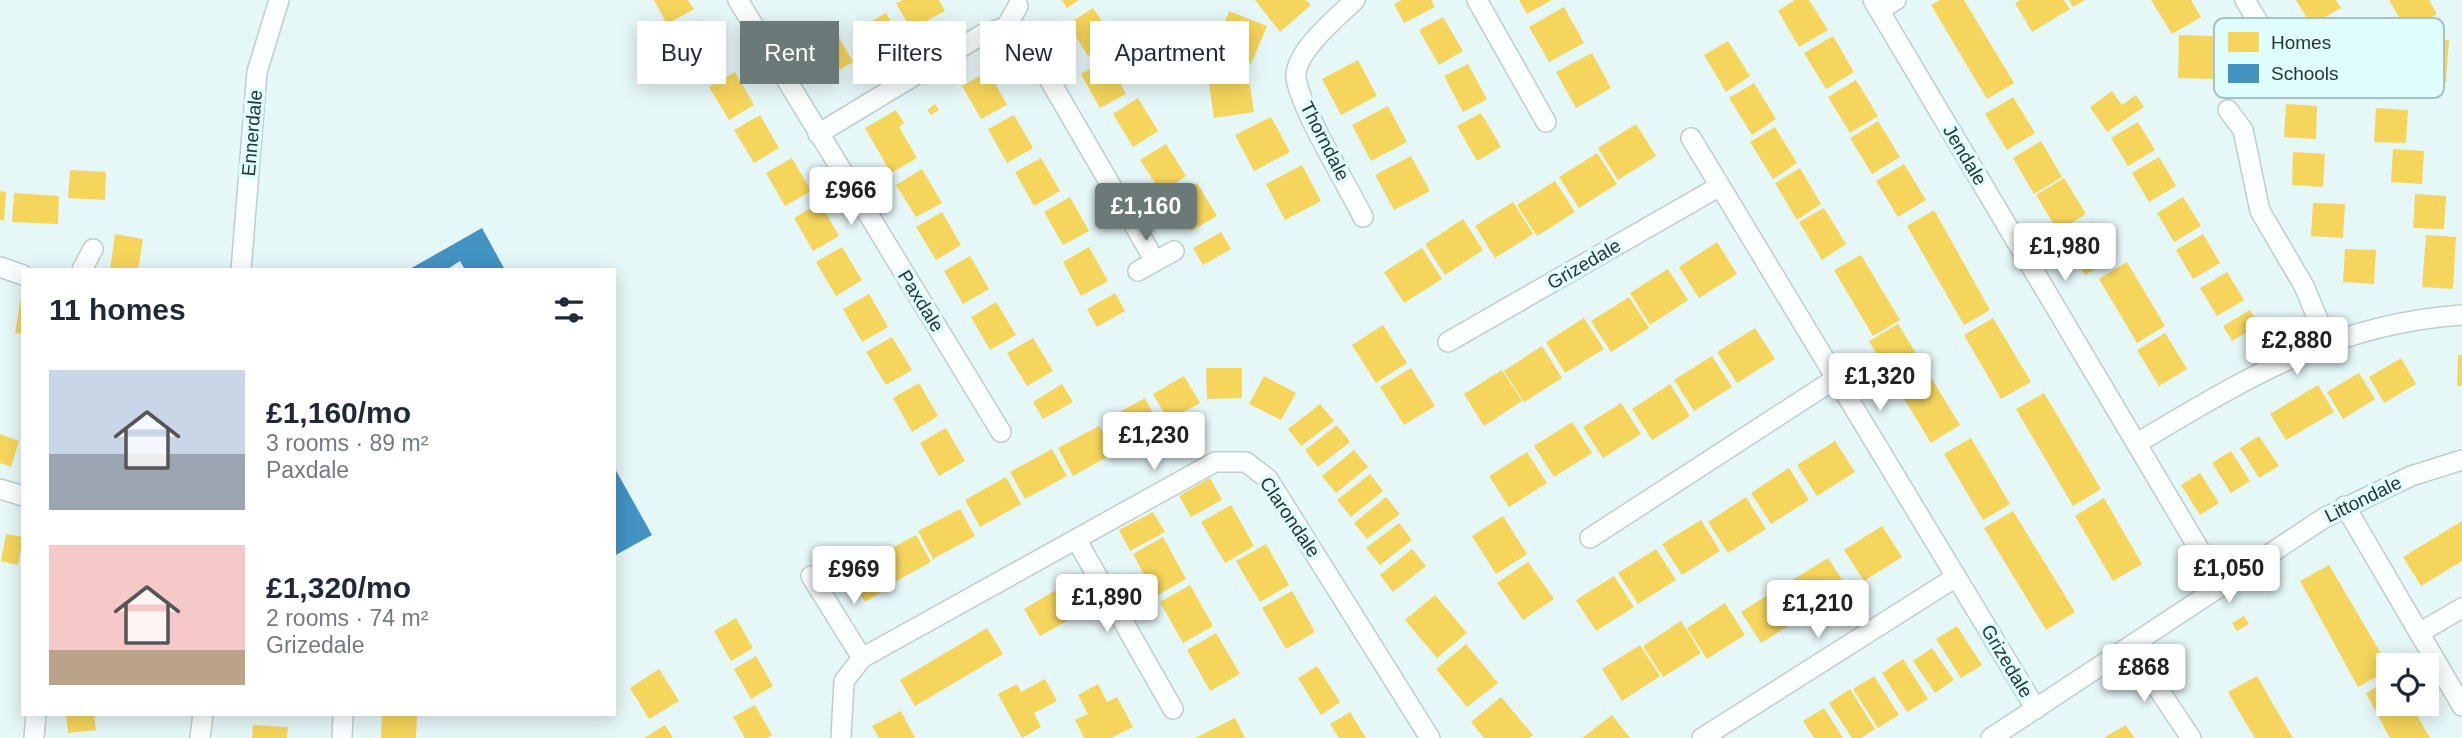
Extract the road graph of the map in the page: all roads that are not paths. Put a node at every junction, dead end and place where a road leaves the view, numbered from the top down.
1 (279, 0) edge
2 (738, 0) edge
3 (1355, 0) edge
4 (1477, 0) edge
5 (2245, 0) edge
6 (1883, 3) edge
7 (1018, 6) dead end
8 (2256, 18) edge
9 (1009, 21) edge
10 (980, 36) edge
11 (1050, 84) edge
12 (2228, 110) dead end
13 (1546, 122) dead end
14 (818, 134) junction
15 (1690, 138) dead end
16 (1720, 186) junction
17 (1363, 217) dead end
18 (93, 248) dead end
19 (1174, 251) dead end
20 (0, 268) edge
21 (83, 268) edge
22 (241, 268) edge
23 (21, 274) edge
24 (2462, 315) edge
25 (2327, 341) junction
26 (1448, 342) dead end
27 (1835, 379) junction
28 (1001, 432) dead end
29 (2137, 443) junction
30 (2462, 460) edge
31 (0, 489) edge
32 (21, 495) edge
33 (2345, 506) junction
34 (1590, 538) dead end
35 (1076, 539) junction
36 (811, 576) dead end
37 (1956, 577) junction
38 (2221, 586) junction
39 (2462, 608) edge
40 (2419, 633) junction
41 (2131, 648) junction
42 (862, 658) junction
43 (2462, 706) edge
44 (1173, 709) dead end
45 (2036, 709) junction
46 (36, 716) edge
47 (203, 716) edge
48 (343, 716) edge
49 (34, 738) edge
50 (200, 738) edge
51 (342, 738) edge
52 (841, 738) edge
53 (1430, 738) edge
54 (1702, 738) edge
55 (1991, 738) edge
56 (2191, 738) edge

1 - 22 street, Ennerdale
2 - 14 street, Paxdale
3 - 17 street, Thorndale
4 - 13 street
5 - 8 street
6 - 29 street, Jendale
7 - 9 street
10 - 14 street
11 - 19 street
12 - 25 street
14 - 28 street, Paxdale
15 - 16 street, Grizedale
16 - 26 street, Grizedale
16 - 27 street, Grizedale
18 - 21 street
20 - 23 street
24 - 25 street
25 - 29 street
27 - 34 street
27 - 37 street, Grizedale
29 - 38 street, Jendale
30 - 33 street, Littondale
31 - 32 street
33 - 38 street, Littondale
33 - 40 street
35 - 42 street, Clarondale
35 - 44 street
35 - 53 street, Clarondale
36 - 42 street
37 - 45 street, Grizedale
37 - 54 street
38 - 41 street, Littondale
39 - 40 street
40 - 43 street
41 - 45 street, Littondale
41 - 56 street
42 - 52 street, Clarondale
45 - 55 street, Littondale
46 - 49 street
47 - 50 street
48 - 51 street

